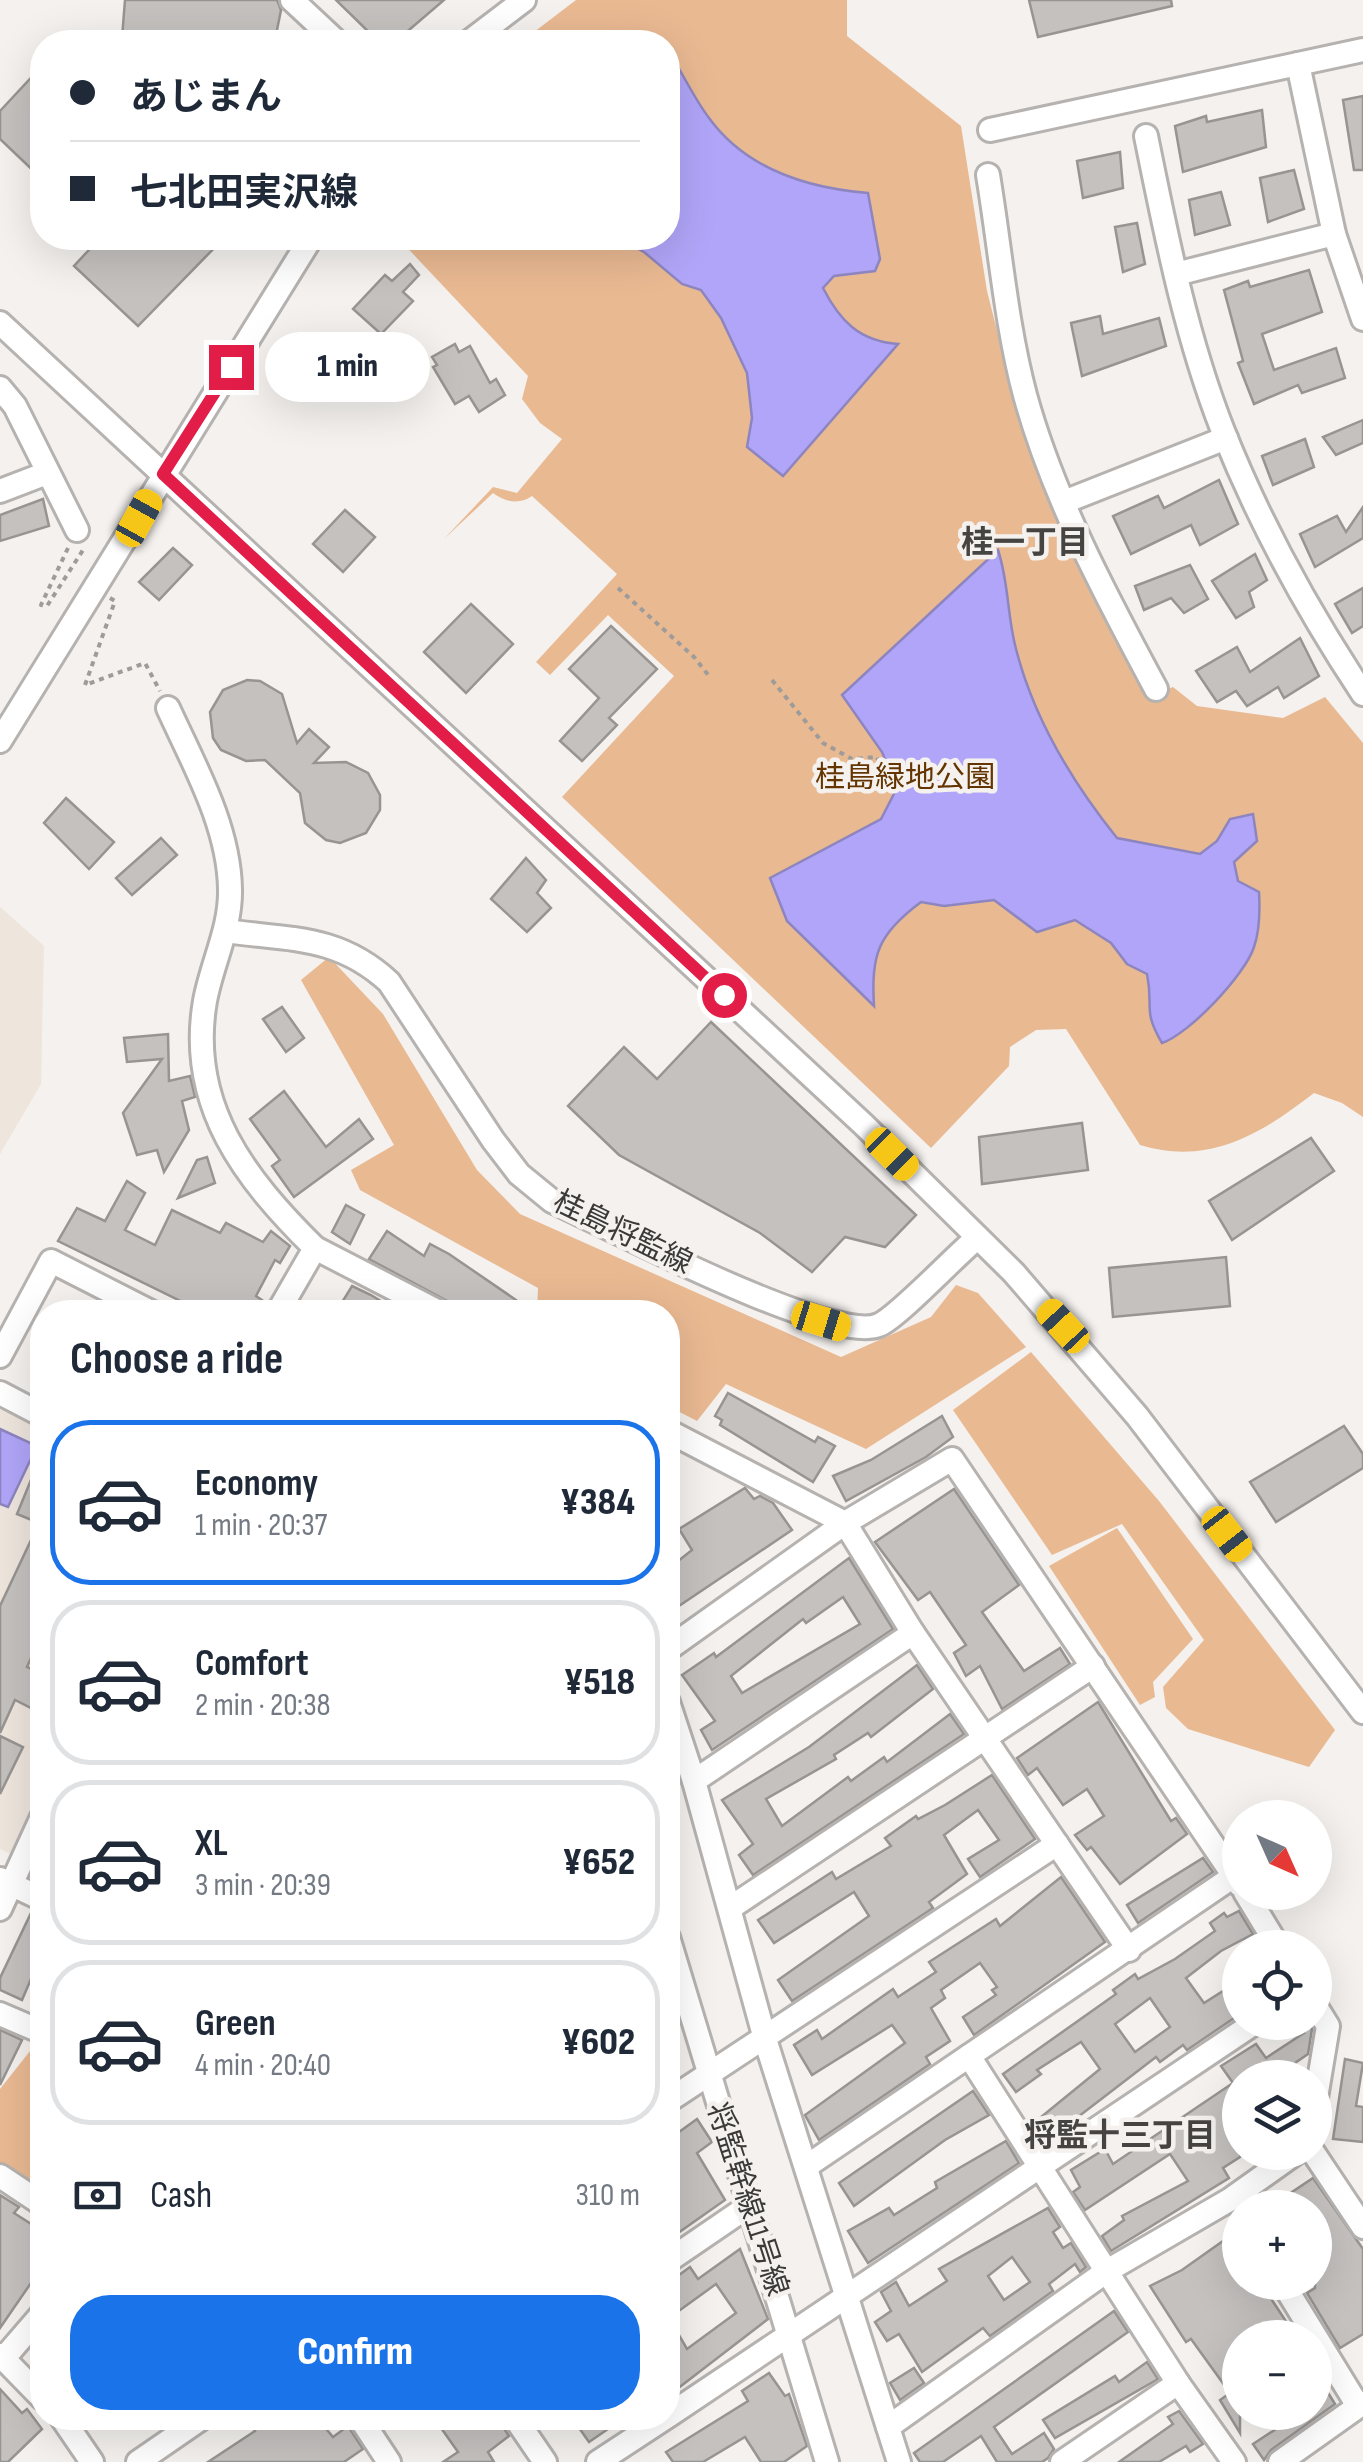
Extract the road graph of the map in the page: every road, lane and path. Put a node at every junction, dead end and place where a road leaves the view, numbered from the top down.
1 (292, 0) edge
2 (524, 0) edge
3 (324, 30) edge
4 (485, 30) edge
5 (1363, 50) edge
6 (1298, 64) junction
7 (990, 130) dead end
8 (1146, 136) dead end
9 (988, 175) dead end
10 (1334, 234) junction
11 (303, 250) edge
12 (1176, 274) junction
13 (1363, 319) edge
14 (0, 322) edge
15 (0, 388) edge
16 (1226, 438) junction
17 (47, 473) junction
18 (163, 474) junction
19 (0, 491) edge
20 (1064, 502) junction
21 (81, 538) junction
22 (618, 588) dead end
23 (107, 596) dead end
24 (709, 676) dead end
25 (1359, 678) edge
26 (772, 680) dead end
27 (1156, 689) dead end
28 (168, 708) joint
29 (0, 742) edge
30 (882, 772) dead end
31 (225, 931) junction
32 (978, 1238) junction
33 (315, 1248) junction
34 (30, 1300) edge
35 (30, 1300) edge
36 (127, 1300) edge
37 (285, 1300) edge
38 (417, 1300) edge
39 (0, 1356) edge
40 (0, 1393) edge
41 (30, 1409) edge
42 (680, 1437) edge
43 (844, 1523) junction
44 (912, 1632) junction
45 (680, 1640) edge
46 (1093, 1666) junction
47 (1363, 1712) edge
48 (680, 1738) edge
49 (988, 1738) junction
50 (694, 1781) junction
51 (30, 1839) edge
52 (1057, 1844) junction
53 (1222, 1857) edge
54 (6, 1882) edge
55 (30, 1894) edge
56 (1222, 1895) edge
57 (730, 1908) junction
58 (0, 1909) edge
59 (1130, 1950) junction
60 (680, 1978) edge
61 (0, 2014) edge
62 (30, 2027) edge
63 (765, 2039) junction
64 (1229, 2040) edge
65 (970, 2056) junction
66 (708, 2074) junction
67 (680, 2093) edge
68 (1042, 2164) junction
69 (807, 2166) junction
70 (1276, 2170) edge
71 (1325, 2170) edge
72 (0, 2176) edge
73 (1253, 2190) edge
74 (30, 2196) edge
75 (750, 2205) junction
76 (1222, 2213) edge
77 (1363, 2226) edge
78 (680, 2254) edge
79 (1107, 2271) junction
80 (848, 2295) junction
81 (1294, 2300) edge
82 (30, 2327) edge
83 (792, 2334) junction
84 (2, 2356) edge
85 (1178, 2382) junction
86 (30, 2385) edge
87 (1360, 2404) edge
88 (680, 2408) edge
89 (888, 2426) junction
90 (70, 2430) edge
91 (185, 2430) edge
92 (366, 2430) edge
93 (523, 2430) edge
94 (646, 2430) edge
95 (380, 2459) edge
96 (92, 2462) edge
97 (138, 2462) edge
98 (545, 2462) edge
99 (598, 2462) edge
100 (827, 2462) edge
101 (899, 2462) edge
102 (1062, 2462) edge
103 (1234, 2462) edge
104 (1280, 2462) edge

1 - 3 street
2 - 4 street
5 - 6 street
6 - 7 street
6 - 10 street
8 - 12 street
9 - 20 street
10 - 12 street
10 - 13 street
11 - 18 street
12 - 16 street
14 - 18 street
15 - 17 street
16 - 20 street
16 - 25 street
17 - 19 street
17 - 21 street
18 - 29 street
18 - 32 street
20 - 27 street
21 - 21 path
22 - 24 path
23 - 28 path
26 - 30 path
28 - 31 street
31 - 32 street, 桂島将監線
31 - 33 street
32 - 47 street
33 - 37 street
33 - 38 street
34 - 39 street
35 - 36 street
40 - 41 street
42 - 43 street
43 - 44 street
43 - 45 street
43 - 46 street
44 - 49 street
44 - 50 street
46 - 49 street
46 - 53 street
48 - 50 street
49 - 52 street
49 - 57 street
50 - 57 street
51 - 54 street
52 - 59 street
52 - 63 street
54 - 55 street
54 - 58 street
56 - 59 street
57 - 63 street
59 - 65 street
60 - 66 street, 将監幹線11号線
61 - 62 street
63 - 66 street
63 - 69 street
64 - 68 street
65 - 68 street
65 - 69 street
66 - 67 street
66 - 75 street, 将監幹線11号線
68 - 79 street
68 - 80 street
69 - 80 street
70 - 73 street
71 - 77 street
72 - 74 street
75 - 78 street
75 - 83 street, 将監幹線11号線
76 - 79 street
79 - 85 street
79 - 89 street
80 - 83 street
80 - 89 street
81 - 87 street
82 - 84 street
83 - 88 street
83 - 100 street, 将監幹線11号線
84 - 86 street
85 - 102 street
85 - 103 street
87 - 104 street
89 - 101 street
90 - 96 street
91 - 97 street
92 - 95 street
93 - 98 street
94 - 99 street

